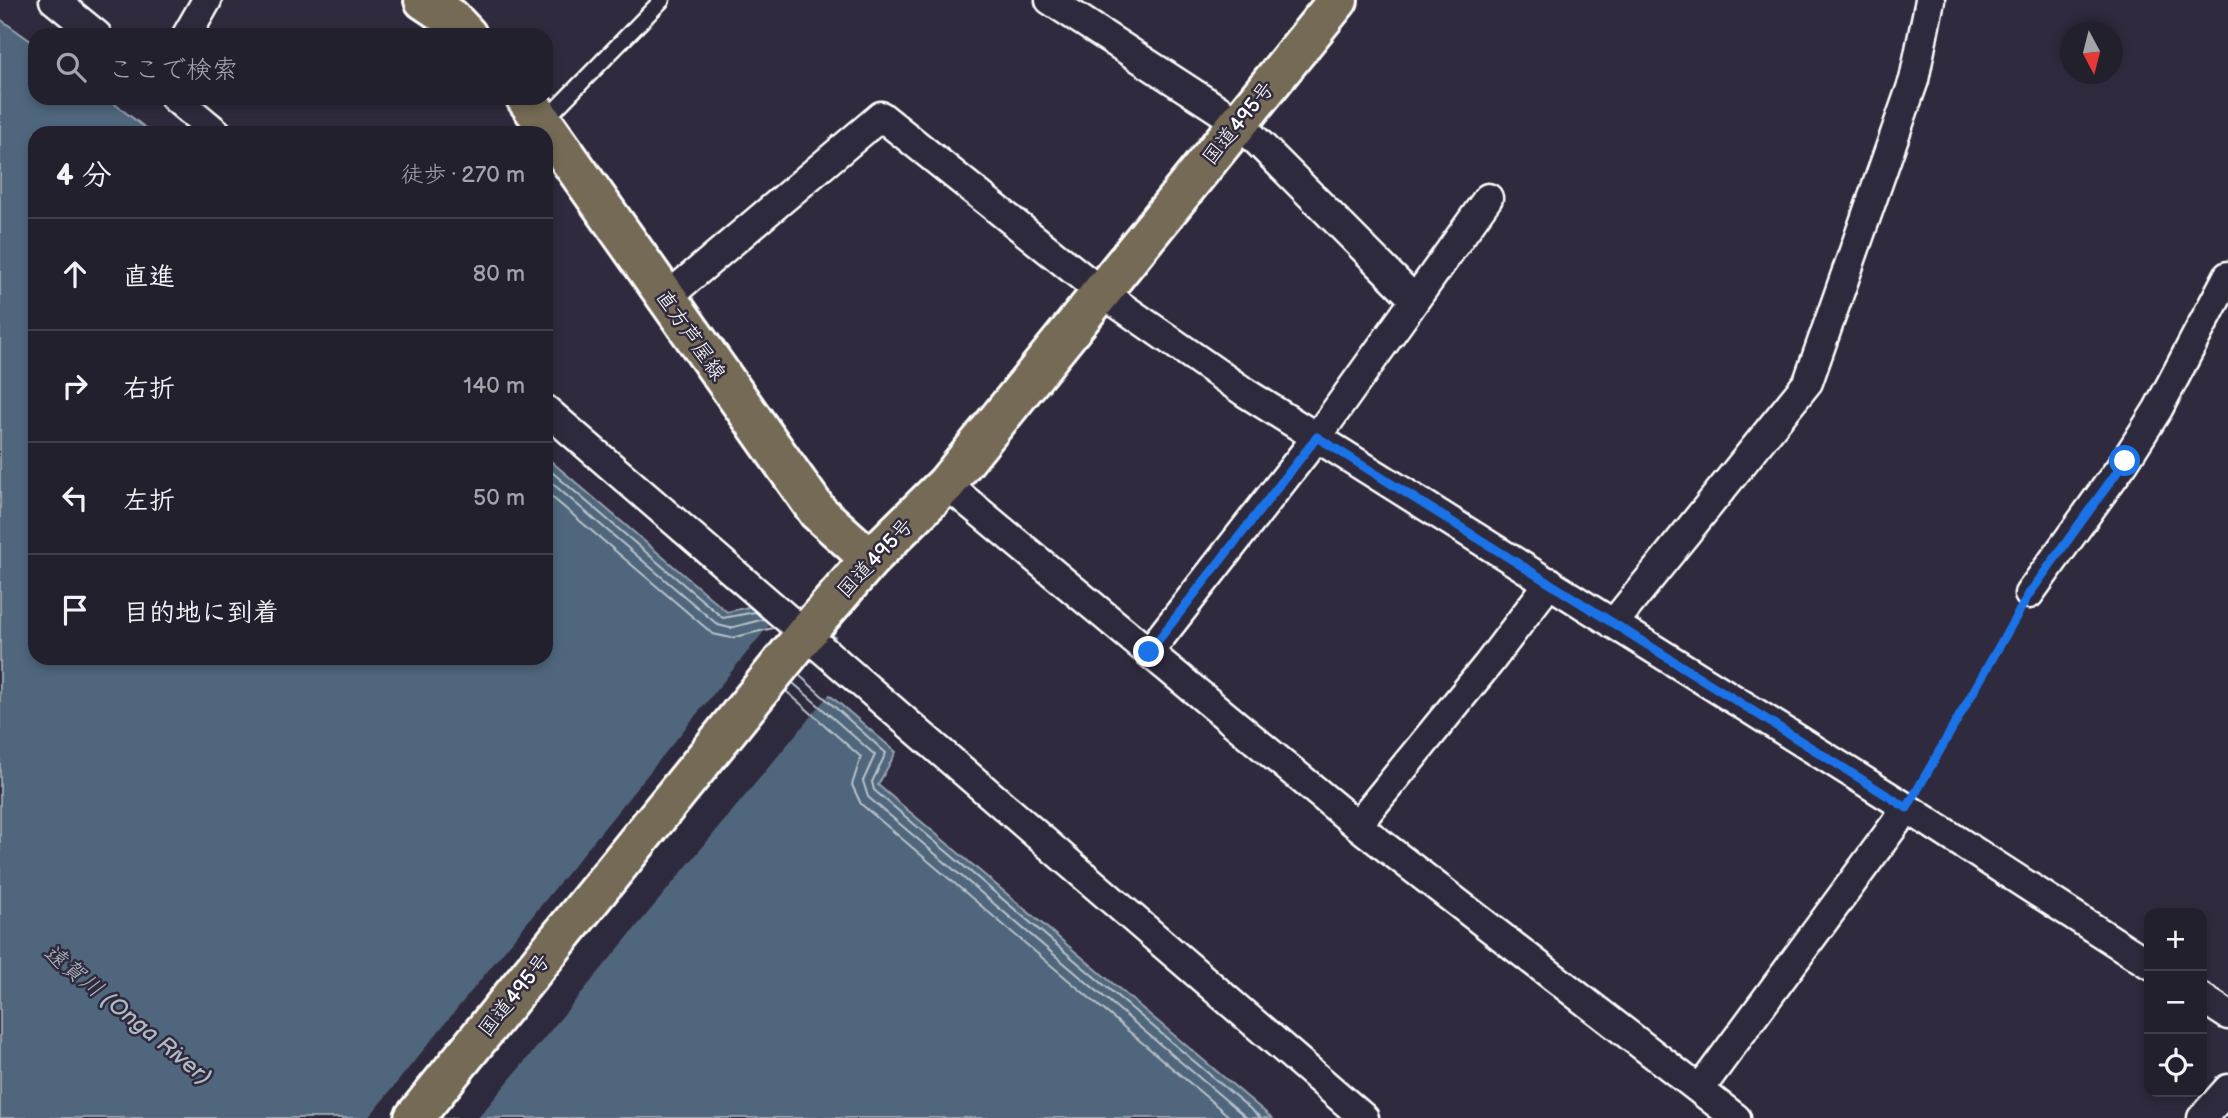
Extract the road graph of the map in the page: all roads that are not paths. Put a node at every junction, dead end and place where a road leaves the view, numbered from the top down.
1 (54, 0) edge
2 (207, 0) edge
3 (424, 0) edge
4 (662, 0) edge
5 (1050, 0) edge
6 (1338, 0) edge
7 (1930, 0) edge
8 (88, 28) edge
9 (191, 28) edge
10 (460, 28) edge
11 (553, 94) edge
12 (183, 105) edge
13 (535, 110) edge
14 (1239, 123) junction
15 (209, 126) edge
16 (546, 126) edge
17 (553, 136) edge
18 (1488, 198) dead end
19 (2228, 276) edge
20 (1102, 293) junction
21 (666, 299) junction
22 (1415, 300) junction
23 (553, 416) edge
24 (1317, 437) junction
25 (946, 484) junction
26 (870, 559) junction
27 (1550, 582) junction
28 (2029, 594) road end
29 (1613, 624) junction
30 (806, 633) junction
31 (1149, 652) junction
32 (1907, 808) junction
33 (1357, 825) junction
34 (2144, 961) edge
35 (2207, 1001) edge
36 (2228, 1015) edge
37 (1700, 1089) junction
38 (2228, 1089) edge
39 (414, 1118) edge
40 (1364, 1118) edge
41 (1735, 1118) edge
42 (2202, 1118) edge

1 - 8 street
2 - 9 street
3 - 10 main road
4 - 11 lane
5 - 14 street
6 - 14 main road, 国道495号
7 - 29 street
12 - 15 street
13 - 16 main road, 直方芦屋線
14 - 20 main road, 国道495号
14 - 22 street
17 - 21 main road, 直方芦屋線
18 - 22 street
19 - 28 street
20 - 21 street
20 - 24 street
20 - 25 main road, 国道495号
21 - 26 main road, 直方芦屋線
22 - 24 street
23 - 30 street
24 - 27 street
24 - 31 street
25 - 26 main road, 国道495号
25 - 31 street
26 - 30 main road, 国道495号
27 - 29 street
27 - 33 street
29 - 32 street
30 - 39 main road, 国道495号
30 - 40 street
31 - 33 street
32 - 34 street
32 - 37 street
33 - 37 street
35 - 36 street
37 - 41 street
38 - 42 street

